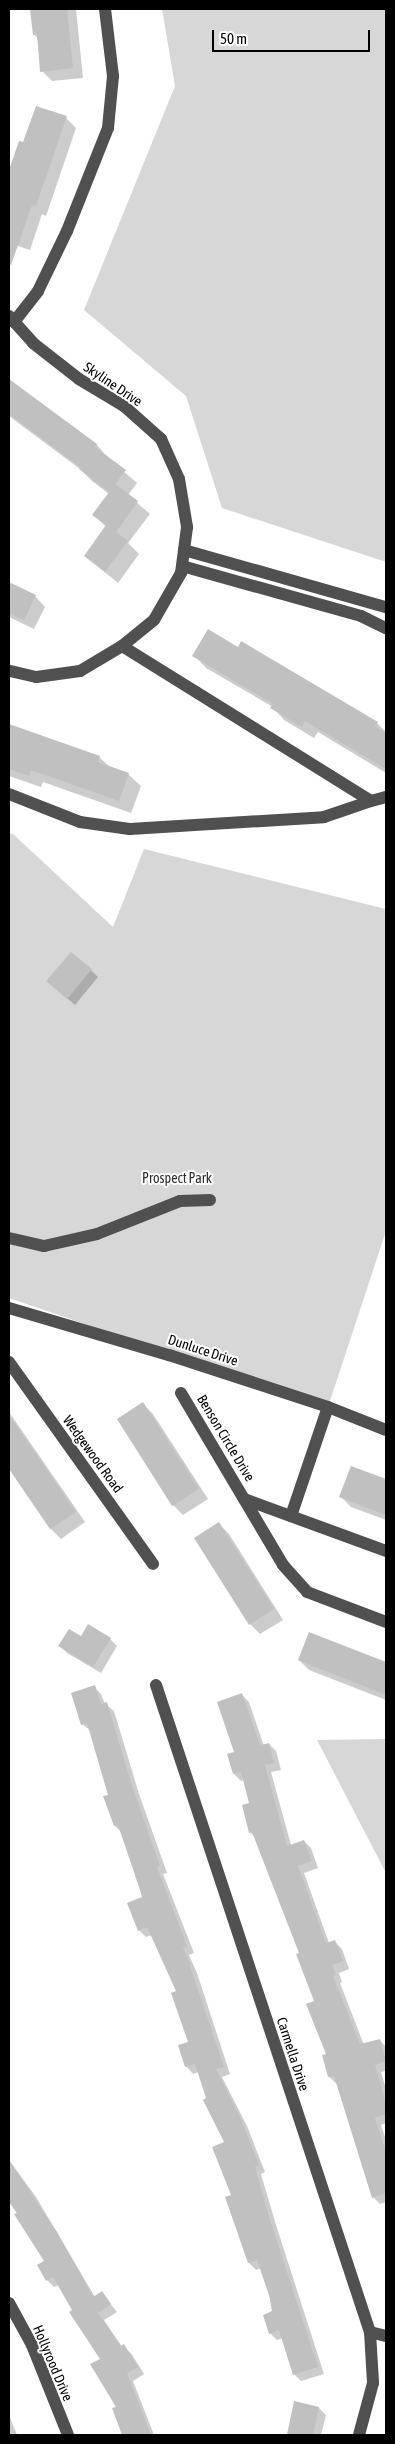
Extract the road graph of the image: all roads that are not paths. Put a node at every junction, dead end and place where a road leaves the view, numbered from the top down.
1 (105, 9) edge
2 (11, 319) edge
3 (184, 550) junction
4 (182, 566) junction
5 (386, 607) edge
6 (386, 628) edge
7 (122, 646) junction
8 (9, 671) edge
9 (9, 794) edge
10 (386, 797) edge
11 (371, 801) junction
12 (210, 1200) dead end
13 (9, 1238) edge
14 (9, 1308) edge
15 (9, 1362) edge
16 (181, 1393) dead end
17 (328, 1407) junction
18 (386, 1430) edge
19 (244, 1499) junction
20 (291, 1516) junction
21 (386, 1551) edge
22 (153, 1564) dead end
23 (386, 1622) edge
24 (156, 1685) dead end
25 (9, 2303) edge
26 (370, 2332) junction
27 (386, 2336) edge
28 (68, 2435) edge
29 (359, 2435) edge

1 - 2 street
2 - 3 street, Skyline Drive
3 - 4 street, Skyline Drive
3 - 5 street
4 - 6 street
4 - 7 street, Skyline Drive
7 - 8 street, Skyline Drive
7 - 11 street
9 - 11 street
10 - 11 street
12 - 13 street
14 - 17 street, Dunluce Drive
15 - 22 street, Wedgewood Road
16 - 19 street, Benson Circle Drive
17 - 18 street, Dunluce Drive
17 - 20 street
19 - 20 street, Benson Circle Drive
19 - 23 street, Benson Circle Drive
20 - 21 street, Benson Circle Drive
24 - 26 street, Carmella Drive
25 - 28 street, Hollyrood Drive
26 - 27 street
26 - 29 street, Carmella Drive

